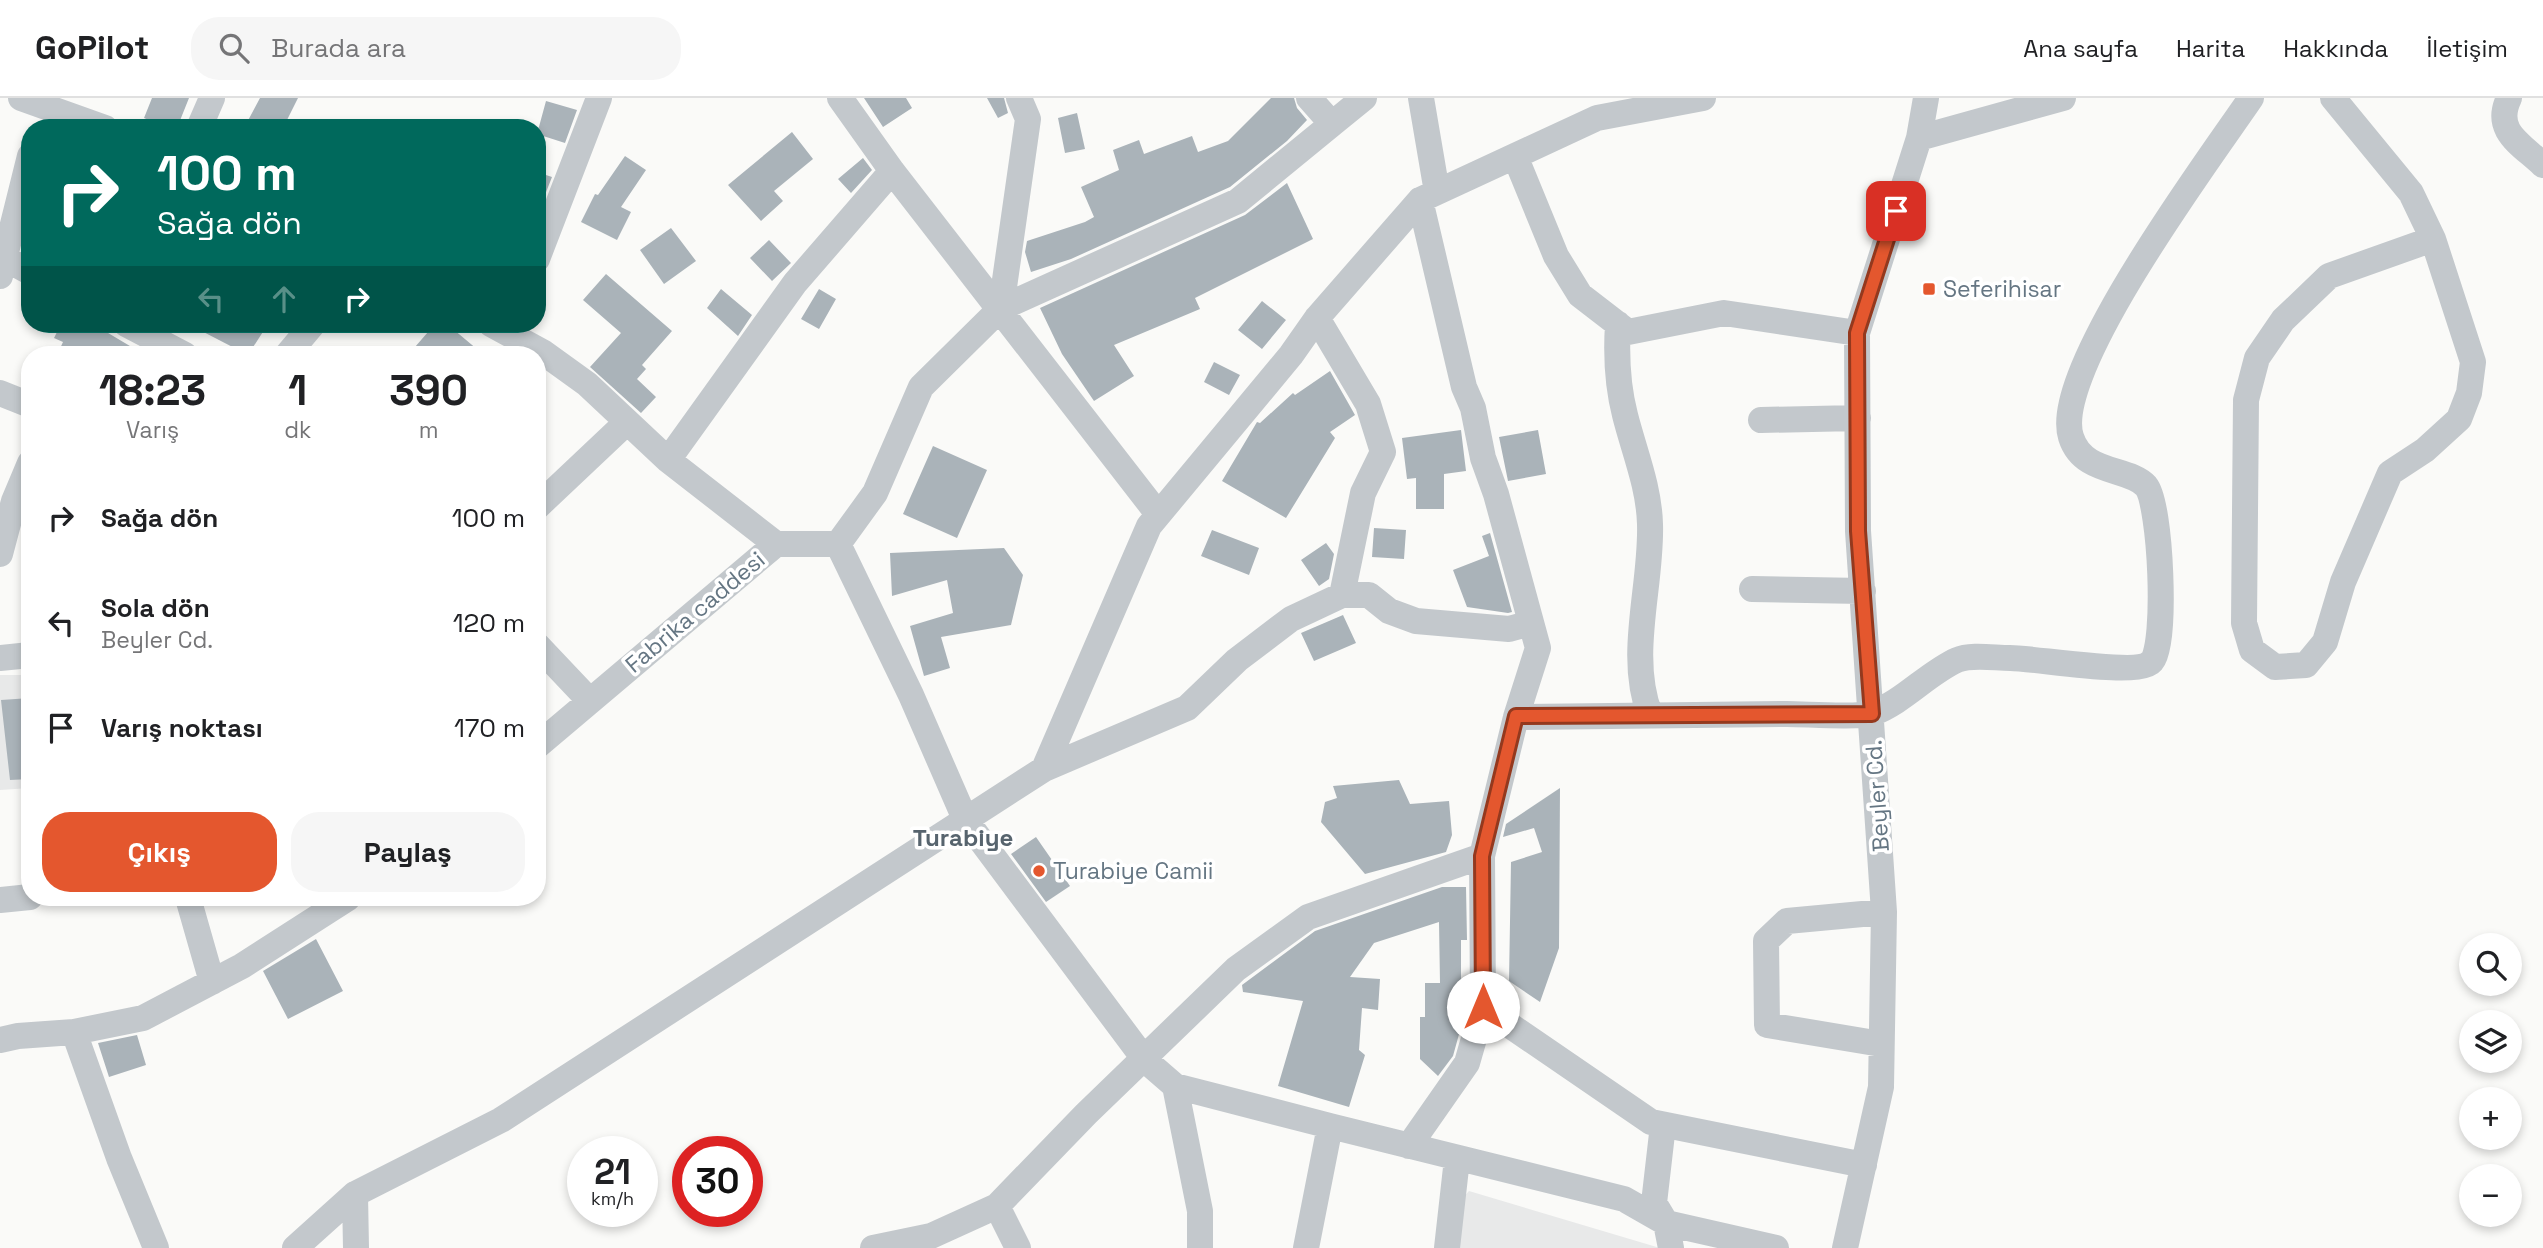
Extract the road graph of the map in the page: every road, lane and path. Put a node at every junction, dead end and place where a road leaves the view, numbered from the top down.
1 (212, 98) edge
2 (598, 98) edge
3 (840, 98) edge
4 (1019, 98) edge
5 (1309, 98) edge
6 (1364, 98) edge
7 (1421, 98) edge
8 (1703, 98) edge
9 (1926, 98) edge
10 (2063, 98) edge
11 (2251, 98) edge
12 (2333, 98) edge
13 (2509, 98) edge
14 (33, 110) edge
15 (69, 119) edge
16 (203, 119) edge
17 (1332, 124) junction
18 (1919, 138) junction
19 (1515, 156) junction
20 (2543, 165) edge
21 (892, 171) junction
22 (21, 193) edge
23 (1429, 196) junction
24 (546, 234) edge
25 (2433, 239) junction
26 (3, 267) edge
27 (21, 270) edge
28 (1001, 309) junction
29 (1317, 318) junction
30 (1618, 324) junction
31 (143, 333) edge
32 (513, 333) edge
33 (1857, 333) junction
34 (168, 346) edge
35 (533, 346) edge
36 (546, 354) edge
37 (0, 393) edge
38 (21, 401) edge
39 (1857, 418) junction
40 (1761, 420) dead end
41 (627, 422) junction
42 (668, 460) junction
43 (21, 477) edge
44 (546, 498) edge
45 (7, 500) edge
46 (1158, 514) junction
47 (776, 544) junction
48 (838, 544) junction
49 (0, 554) edge
50 (1752, 589) dead end
51 (1863, 591) junction
52 (1342, 595) junction
53 (1531, 623) junction
54 (546, 655) edge
55 (21, 656) edge
56 (0, 658) edge
57 (590, 701) junction
58 (1872, 714) junction
59 (1650, 715) junction
60 (1516, 716) junction
61 (546, 738) edge
62 (1044, 769) junction
63 (965, 819) junction
64 (1482, 856) junction
65 (21, 898) edge
66 (0, 900) edge
67 (190, 906) edge
68 (336, 906) edge
69 (1884, 912) junction
70 (212, 982) junction
71 (1483, 1007) junction
72 (74, 1032) junction
73 (0, 1040) edge
74 (1881, 1044) junction
75 (1145, 1060) junction
76 (1175, 1086) junction
77 (1663, 1125) junction
78 (1330, 1126) junction
79 (1409, 1146) junction
80 (1457, 1159) junction
81 (1864, 1166) junction
82 (355, 1194) junction
83 (997, 1206) junction
84 (1668, 1236) edge
85 (156, 1248) edge
86 (295, 1248) edge
87 (356, 1248) edge
88 (873, 1248) edge
89 (1018, 1248) edge
90 (1200, 1248) edge
91 (1306, 1248) edge
92 (1447, 1248) edge
93 (1776, 1248) edge
94 (1845, 1248) edge

1 - 16 street
2 - 24 street
3 - 21 street
4 - 28 street
5 - 17 street
6 - 17 street
7 - 23 street
8 - 19 street
9 - 18 street, Beyler Cd.
10 - 18 street
11 - 58 street
12 - 25 street
13 - 20 street
14 - 15 street
17 - 28 street
18 - 33 street, Beyler Cd.
19 - 23 street
19 - 30 street
21 - 28 street
21 - 42 street
22 - 26 street
23 - 29 street
23 - 53 street
25 - 25 street
26 - 27 street
28 - 46 street
28 - 48 street
29 - 46 street
29 - 52 street
30 - 33 street
30 - 59 street
31 - 34 street
32 - 35 street
33 - 39 street, Beyler Cd.
36 - 41 street
37 - 38 street
39 - 40 street
39 - 51 street, Beyler Cd.
41 - 42 street
41 - 44 street
42 - 47 street
43 - 45 street
45 - 49 street
46 - 62 street
47 - 48 street, Fabrika caddesi
47 - 57 street, Fabrika caddesi
48 - 63 street
50 - 51 street
51 - 58 street, Beyler Cd.
52 - 53 street
52 - 62 street
53 - 60 street
54 - 57 street
55 - 56 street
57 - 61 street, Fabrika caddesi
58 - 59 street
58 - 69 street, Beyler Cd.
59 - 60 street
60 - 64 street
62 - 63 street
63 - 75 street
63 - 82 street
64 - 71 street
64 - 75 street
65 - 66 street
67 - 70 street
68 - 70 street
69 - 74 street, Beyler Cd.
69 - 74 street
70 - 72 street
71 - 77 street
71 - 79 street
72 - 73 street
72 - 85 street
74 - 81 street, Beyler Cd.
75 - 76 street
75 - 83 street
76 - 78 street
76 - 90 street
77 - 81 street
77 - 84 street
78 - 79 street
78 - 91 street
79 - 80 street
80 - 84 street
80 - 92 street
81 - 94 street, Beyler Cd.
82 - 86 street
82 - 87 street
83 - 88 street
83 - 89 street
84 - 93 street

